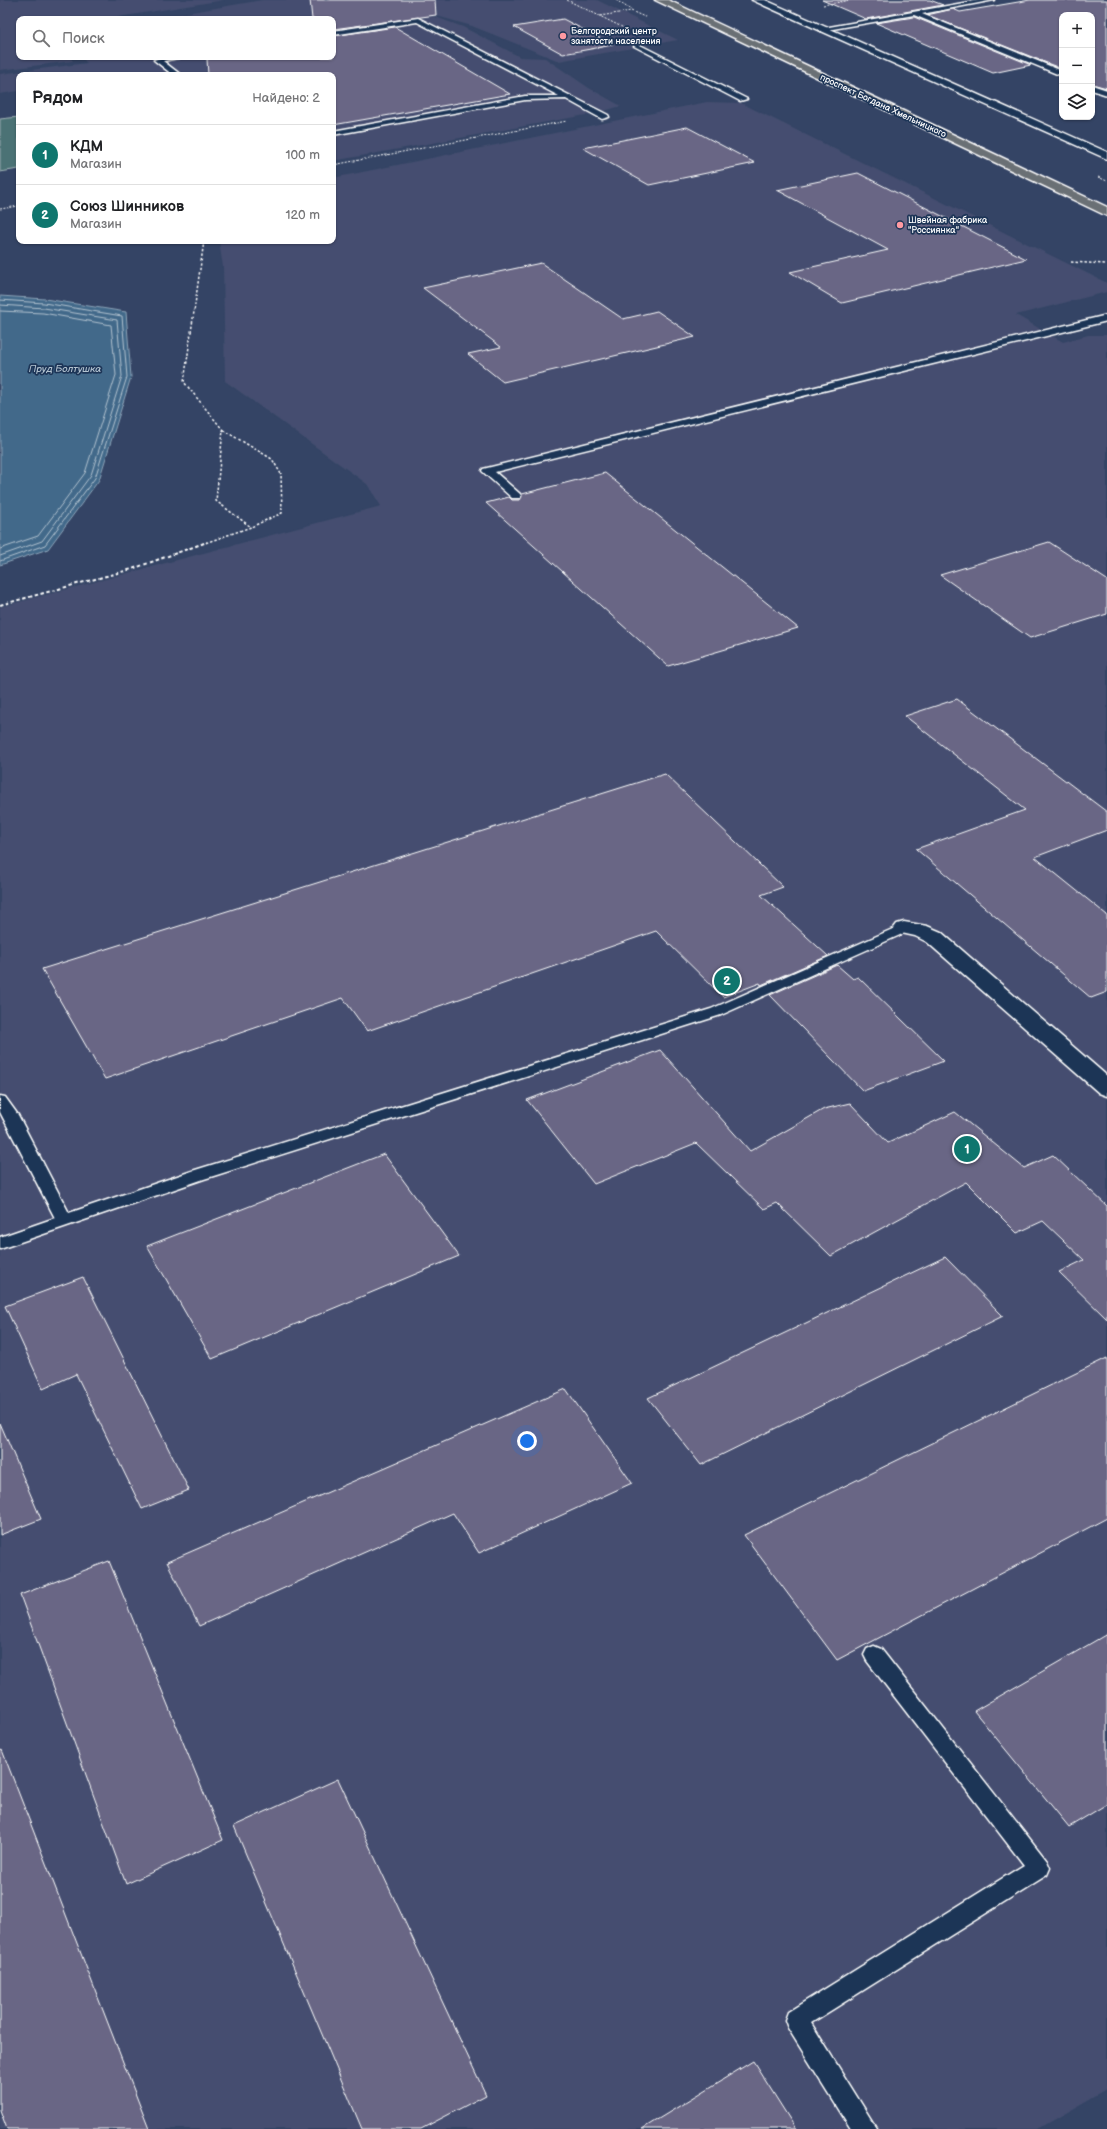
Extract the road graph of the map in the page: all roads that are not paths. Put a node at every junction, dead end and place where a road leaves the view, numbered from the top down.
1 (660, 0) edge
2 (757, 0) edge
3 (956, 0) edge
4 (991, 0) edge
5 (966, 4) junction
6 (915, 13) junction
7 (821, 29) junction
8 (336, 33) edge
9 (636, 45) dead end
10 (157, 60) edge
11 (173, 72) edge
12 (1059, 73) edge
13 (1095, 88) edge
14 (1107, 93) edge
15 (566, 98) junction
16 (744, 100) dead end
17 (603, 116) road end
18 (336, 132) edge
19 (1107, 156) edge
20 (1107, 212) edge
21 (1107, 318) edge
22 (516, 496) dead end
23 (904, 928) joint
24 (1107, 1088) edge
25 (0, 1101) edge
26 (65, 1221) junction
27 (0, 1243) edge
28 (874, 1655) dead end
29 (865, 2129) edge

1 - 20 main road, проспект Богдана Хмельницкого
2 - 7 street
3 - 5 lane
4 - 5 lane
5 - 6 lane
6 - 7 lane
6 - 12 lane
7 - 19 street
8 - 15 lane
9 - 16 lane
10 - 11 lane
13 - 14 lane
15 - 17 lane
15 - 18 lane
21 - 22 lane
23 - 24 street
23 - 26 lane
25 - 26 lane
26 - 27 lane
28 - 29 lane

